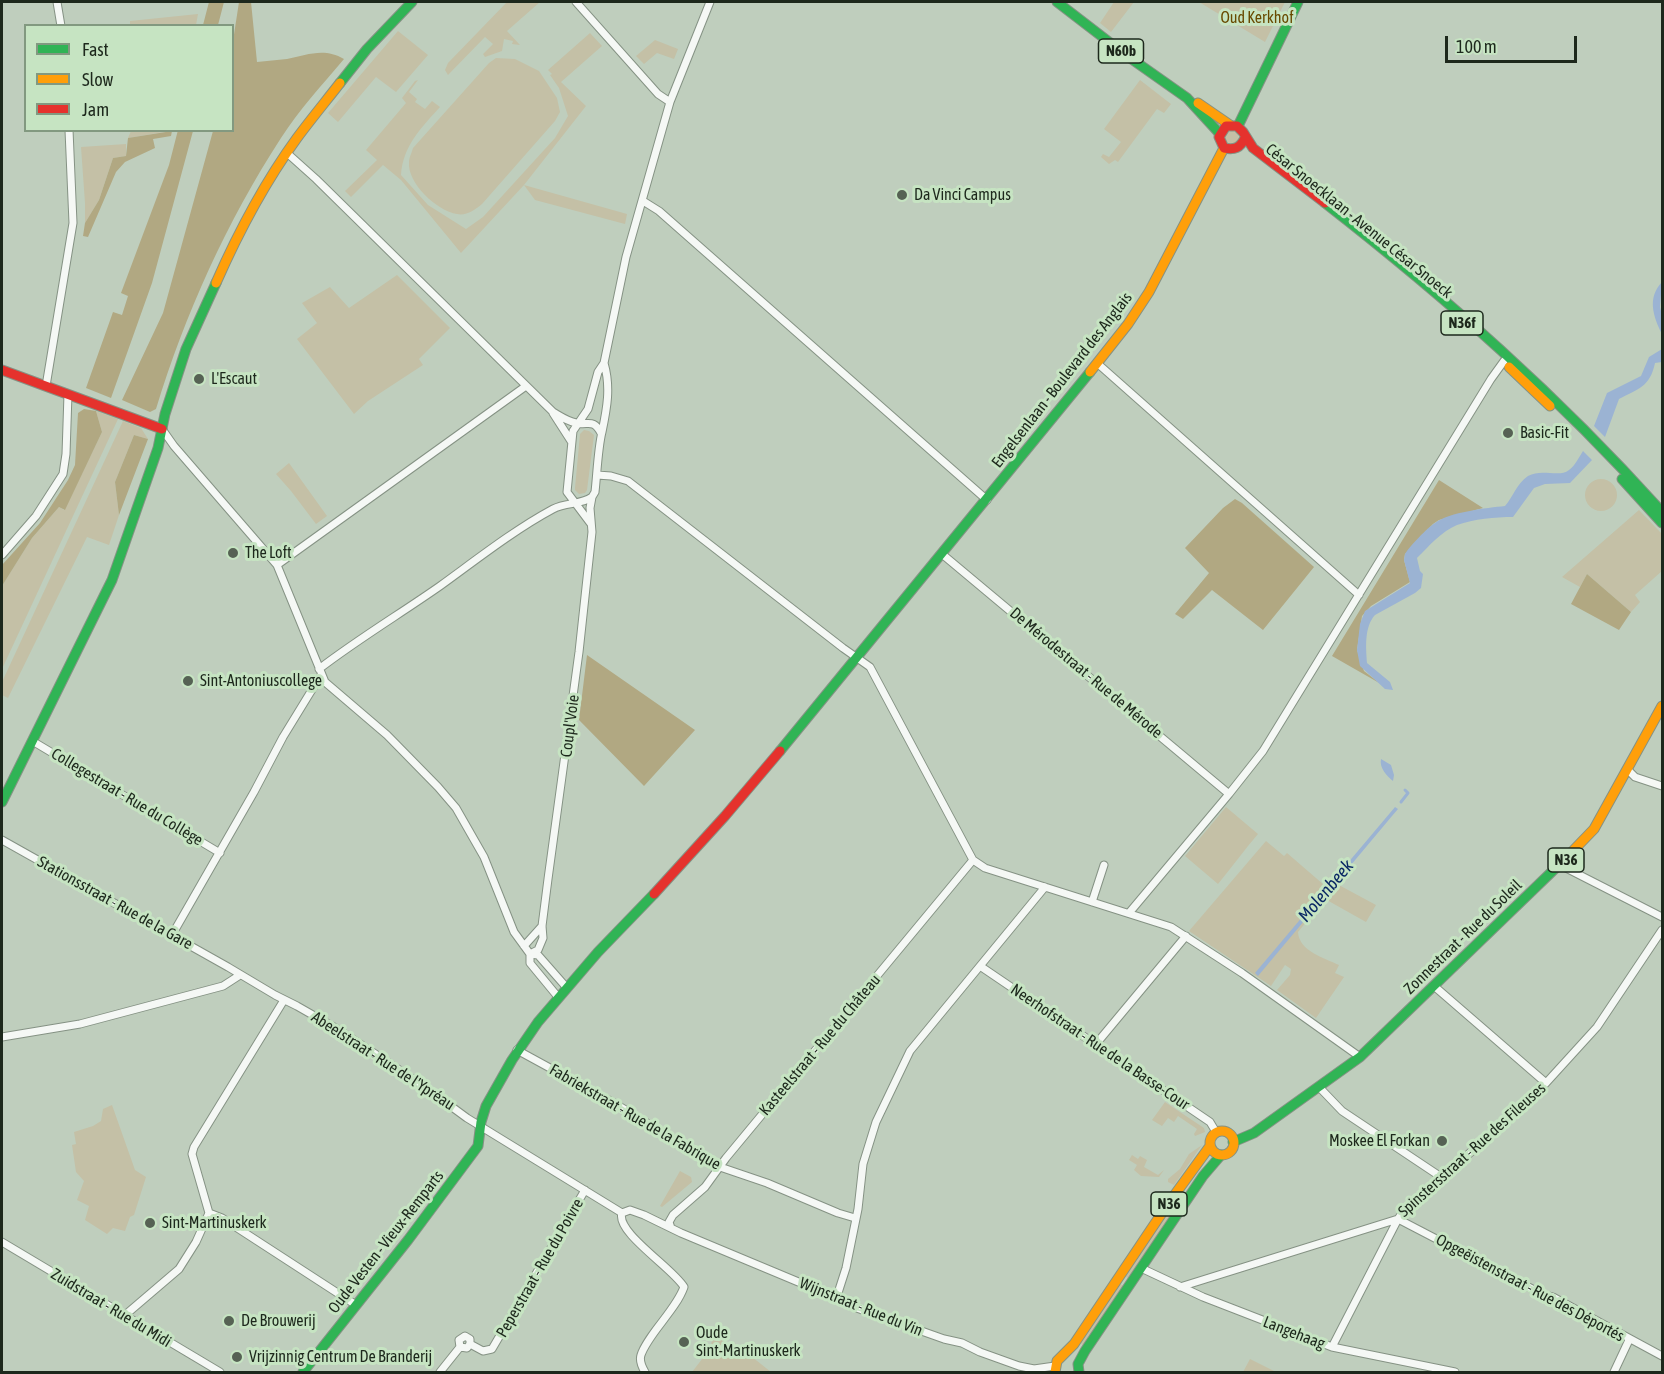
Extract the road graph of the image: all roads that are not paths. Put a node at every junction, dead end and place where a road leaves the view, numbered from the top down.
1 (57, 2) edge
2 (412, 2) edge
3 (576, 2) edge
4 (710, 2) edge
5 (1057, 2) edge
6 (1298, 2) edge
7 (61, 24) edge
8 (1187, 98) junction
9 (670, 102) junction
10 (1234, 125) junction
11 (69, 132) edge
12 (1220, 134) junction
13 (1245, 138) junction
14 (1224, 148) junction
15 (1239, 148) junction
16 (287, 153) junction
17 (643, 201) junction
18 (1504, 362) junction
19 (604, 363) junction
20 (1097, 363) junction
21 (2, 370) edge
22 (46, 386) junction
23 (526, 386) junction
24 (68, 394) junction
25 (553, 412) junction
26 (579, 424) junction
27 (162, 429) junction
28 (601, 433) junction
29 (571, 441) junction
30 (597, 475) junction
31 (592, 497) junction
32 (987, 500) junction
33 (574, 502) junction
34 (1662, 512) edge
35 (1662, 523) edge
36 (592, 524) junction
37 (942, 554) junction
38 (2, 555) edge
39 (277, 565) junction
40 (1359, 595) junction
41 (858, 656) junction
42 (320, 672) junction
43 (1662, 706) edge
44 (34, 742) junction
45 (1628, 770) junction
46 (1662, 786) edge
47 (1229, 795) junction
48 (2, 802) edge
49 (2, 840) edge
50 (220, 853) junction
51 (973, 860) junction
52 (1104, 865) dead end
53 (1560, 865) junction
54 (1045, 886) junction
55 (1092, 902) junction
56 (1129, 914) junction
57 (1662, 917) edge
58 (542, 926) junction
59 (1662, 930) edge
60 (172, 936) junction
61 (1186, 936) junction
62 (606, 943) joint
63 (524, 946) junction
64 (530, 954) junction
65 (980, 966) junction
66 (240, 975) junction
67 (1434, 986) junction
68 (567, 988) junction
69 (558, 997) junction
70 (284, 1000) junction
71 (2, 1037) edge
72 (1096, 1044) junction
73 (517, 1050) junction
74 (1360, 1057) junction
75 (1545, 1083) junction
76 (1319, 1086) junction
77 (480, 1124) junction
78 (1216, 1132) junction
79 (1233, 1142) junction
80 (1210, 1146) junction
81 (1221, 1155) junction
82 (720, 1167) junction
83 (1441, 1178) junction
84 (585, 1190) junction
85 (208, 1213) junction
86 (622, 1213) junction
87 (855, 1218) junction
88 (1398, 1219) junction
89 (671, 1228) junction
90 (2, 1242) edge
91 (1141, 1268) junction
92 (1180, 1287) junction
93 (837, 1296) junction
94 (356, 1305) junction
95 (124, 1316) junction
96 (1629, 1340) junction
97 (1332, 1347) junction
98 (1662, 1356) edge
99 (1063, 1357) junction
100 (1079, 1368) edge
101 (1055, 1369) edge
102 (220, 1372) edge
103 (303, 1372) edge
104 (440, 1372) edge
105 (645, 1372) edge
106 (1455, 1372) edge
107 (1614, 1372) edge

1 - 7 street
2 - 16 main road
3 - 9 street
4 - 9 street
5 - 8 main road, N60b
6 - 10 main road
8 - 10 main road, N60b
8 - 12 main road, N60b
9 - 17 street
10 - 12 main road
10 - 13 main road, N60b
11 - 22 street
12 - 14 main road, N60b
13 - 15 main road
13 - 34 main road, César Snoecklaan - Avenue César Snoeck / N36f
14 - 15 main road
14 - 20 main road, Engelsenlaan - Boulevard des Anglais
15 - 18 main road, César Snoecklaan - Avenue César Snoeck / N36f
16 - 23 street
16 - 27 main road
17 - 19 street
17 - 32 street
18 - 35 main road, César Snoecklaan - Avenue César Snoeck / N36f
18 - 40 street
19 - 26 street
19 - 28 street, Coupl'Voie
20 - 32 main road, Engelsenlaan - Boulevard des Anglais
20 - 40 street
21 - 22 main road
22 - 24 main road
23 - 25 street
23 - 39 street
24 - 27 main road
24 - 38 street
25 - 26 street
25 - 29 street
26 - 28 street
26 - 29 street
27 - 39 street
27 - 44 main road
28 - 30 street, Coupl'Voie
29 - 33 street
30 - 31 street, Coupl'Voie
30 - 41 street
31 - 33 street
31 - 36 street, Coupl'Voie
32 - 37 main road, Engelsenlaan - Boulevard des Anglais
33 - 36 street
33 - 42 street
36 - 58 street, Coupl'Voie
37 - 41 main road, Engelsenlaan - Boulevard des Anglais
37 - 47 street, De Mérodestraat - Rue de Mérode
39 - 42 street
40 - 47 street
41 - 51 street
41 - 62 main road, Engelsenlaan - Boulevard des Anglais
42 - 50 street
42 - 63 street
43 - 45 main road, Zonnestraat - Rue du Soleil / N36
44 - 48 main road
44 - 50 street, Collegestraat - Rue du Collège
45 - 46 street
45 - 53 main road, Zonnestraat - Rue du Soleil / N36
47 - 56 street
49 - 60 street, Stationsstraat - Rue de la Gare
50 - 60 street
51 - 54 street
51 - 82 street, Kasteelstraat - Rue du Château
52 - 55 street
53 - 57 street
53 - 67 main road, Zonnestraat - Rue du Soleil / N36
54 - 55 street
54 - 65 street
55 - 56 street
56 - 61 street
58 - 63 street
58 - 64 street, Coupl'Voie
59 - 75 street, Spinstersstraat - Rue des Fileuses
60 - 66 street, Stationsstraat - Rue de la Gare
61 - 72 street
61 - 74 street
62 - 68 main road, Oude Vesten - Vieux-Remparts
63 - 64 street
64 - 68 street
64 - 69 street
65 - 72 street, Neerhofstraat - Rue de la Basse-Cour
65 - 87 street
66 - 70 street, Abeelstraat - Rue de l'Ypréau
66 - 71 street
67 - 74 main road, Zonnestraat - Rue du Soleil / N36
67 - 75 street
68 - 69 main road, Oude Vesten - Vieux-Remparts
69 - 73 main road, Oude Vesten - Vieux-Remparts
70 - 77 street, Abeelstraat - Rue de l'Ypréau
70 - 85 street
72 - 78 street, Neerhofstraat - Rue de la Basse-Cour
73 - 77 main road, Oude Vesten - Vieux-Remparts
73 - 82 street, Fabriekstraat - Rue de la Fabrique
74 - 76 main road, Zonnestraat - Rue du Soleil / N36
75 - 83 street, Spinstersstraat - Rue des Fileuses
76 - 79 main road, Zonnestraat - Rue du Soleil / N36
76 - 83 street
77 - 84 street, Abeelstraat - Rue de l'Ypréau
77 - 94 main road, Oude Vesten - Vieux-Remparts
78 - 79 main road
78 - 80 main road, N36
79 - 81 main road, N36
80 - 81 main road
80 - 99 main road, N36
81 - 91 main road, N36
82 - 87 street, Fabriekstraat - Rue de la Fabrique
82 - 89 street, Kasteelstraat - Rue du Château
83 - 88 street, Spinstersstraat - Rue des Fileuses
84 - 86 street, Abeelstraat - Rue de l'Ypréau
84 - 104 street, Peperstraat - Rue du Poivre
85 - 94 street
85 - 95 street
86 - 89 street, Wijnstraat - Rue du Vin
86 - 105 street
87 - 93 street
88 - 92 street, Spinstersstraat - Rue des Fileuses
88 - 96 street, Opgeëistenstraat - Rue des Déportés
88 - 97 street
89 - 93 street, Wijnstraat - Rue du Vin
90 - 95 street, Zuidstraat - Rue du Midi
91 - 92 street, Langehaag
91 - 100 main road, N36
92 - 97 street, Langehaag
93 - 101 street, Wijnstraat - Rue du Vin
94 - 103 main road, Oude Vesten - Vieux-Remparts
95 - 102 street, Zuidstraat - Rue du Midi
96 - 98 street, Opgeëistenstraat - Rue des Déportés
96 - 107 street
97 - 106 street, Langehaag
99 - 100 main road
99 - 101 main road

